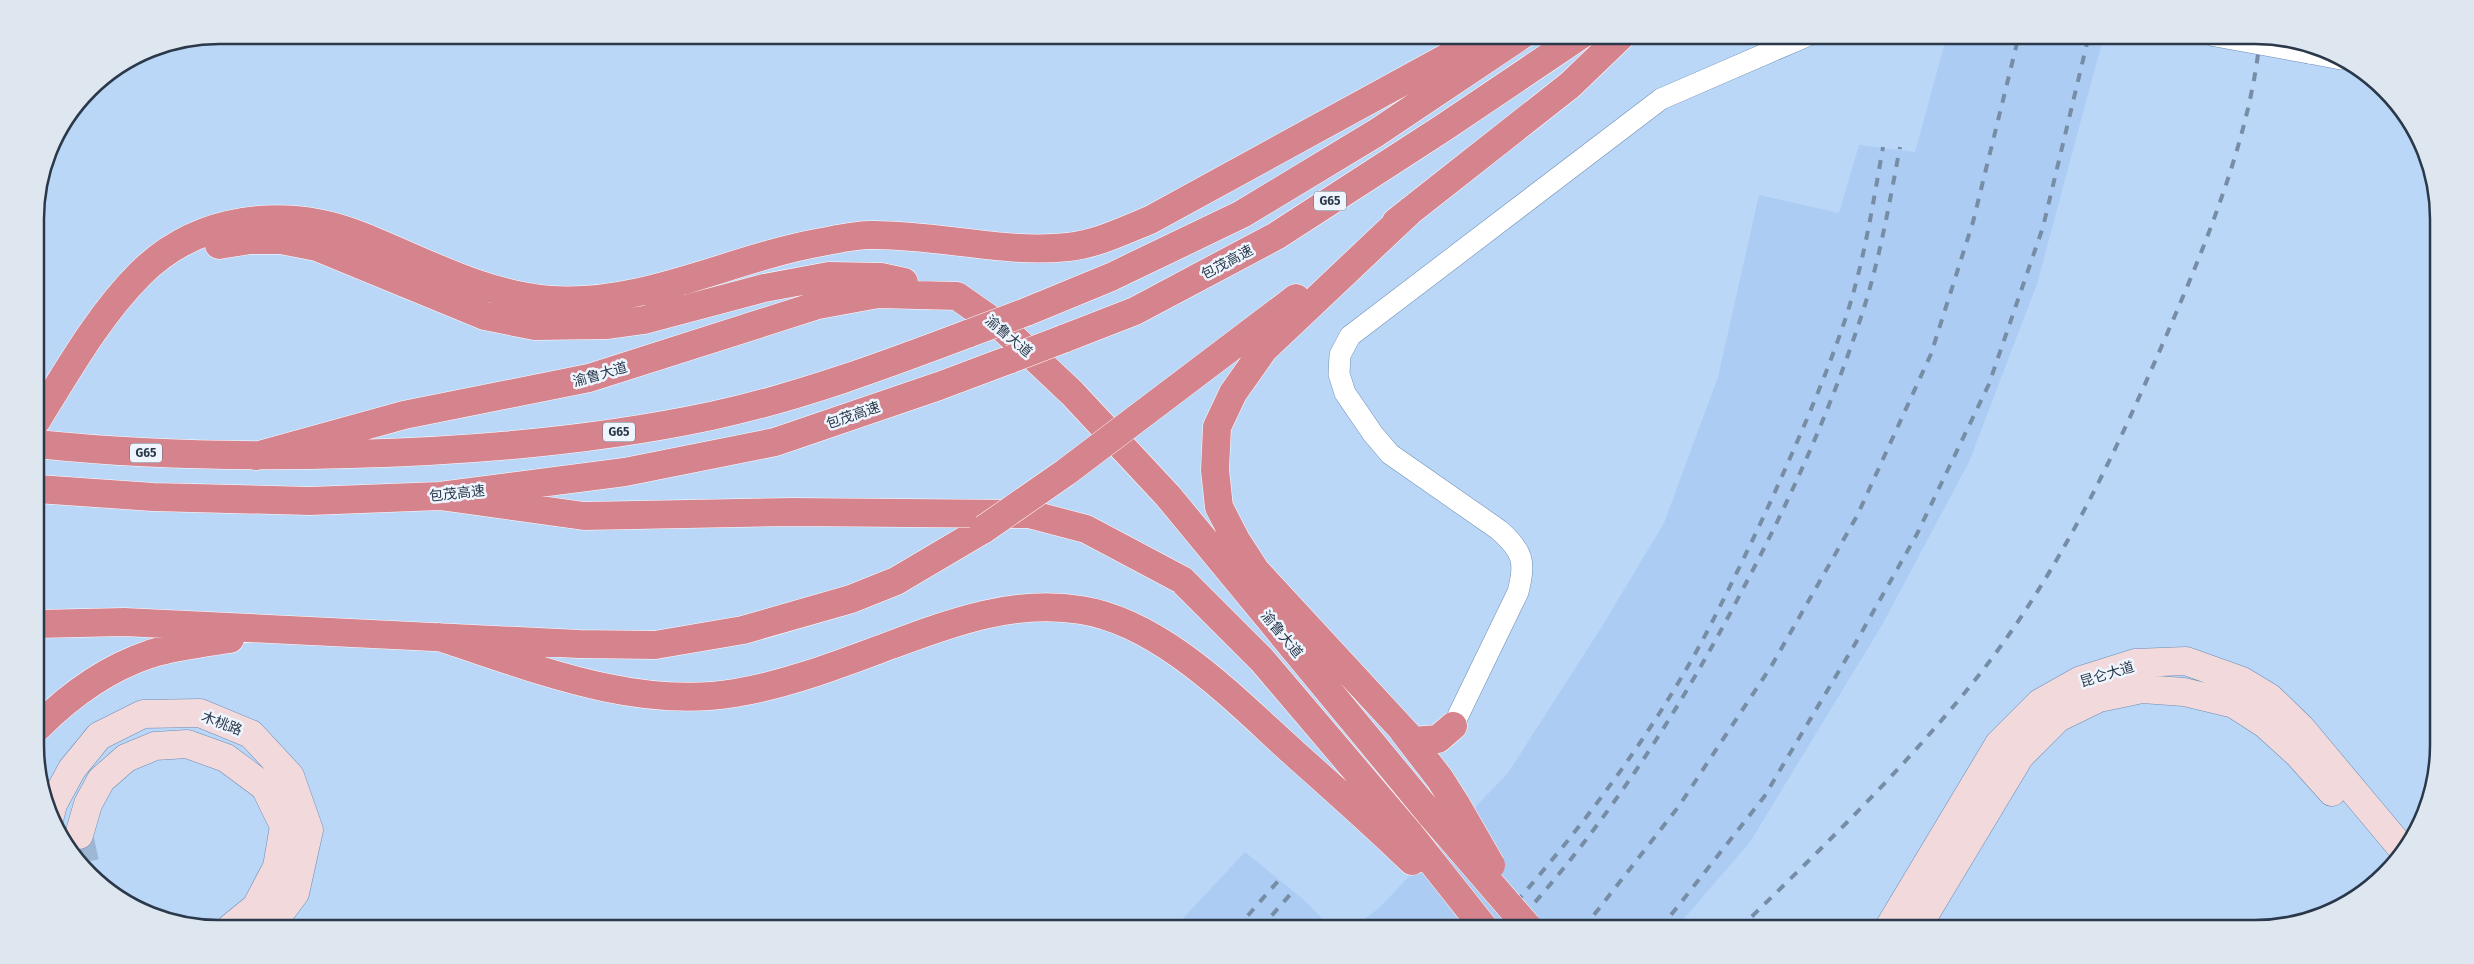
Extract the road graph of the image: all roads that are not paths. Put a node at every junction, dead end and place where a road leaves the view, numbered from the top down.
1 (1472, 44) edge
2 (1509, 44) edge
3 (1568, 44) edge
4 (1613, 44) edge
5 (1789, 44) edge
6 (2257, 44) edge
7 (2317, 55) edge
8 (1412, 210) junction
9 (957, 296) junction
10 (90, 338) junction
11 (44, 408) edge
12 (44, 445) edge
13 (256, 456) junction
14 (44, 489) edge
15 (440, 496) junction
16 (44, 624) edge
17 (289, 629) junction
18 (439, 637) junction
19 (44, 721) edge
20 (1398, 724) junction
21 (1453, 726) junction
22 (1440, 779) junction
23 (54, 803) edge
24 (1445, 811) junction
25 (79, 835) tunnel mouth
26 (1401, 838) junction
27 (2399, 845) edge
28 (2388, 859) edge
29 (240, 920) edge
30 (275, 920) edge
31 (1472, 920) edge
32 (1477, 920) edge
33 (1522, 920) edge
34 (1893, 920) edge
35 (1921, 920) edge

1 - 10 highway
2 - 13 highway, G65, bridge
3 - 15 highway, 包茂高速 / G65, bridge
4 - 8 highway
5 - 21 street
6 - 7 street, bridge
8 - 18 highway, bridge
8 - 20 highway
9 - 10 highway
9 - 13 highway, 渝鲁大道
9 - 24 highway, 渝鲁大道
10 - 11 highway
12 - 13 highway, G65
14 - 15 highway, 包茂高速 / G65
15 - 26 highway
16 - 17 highway
17 - 18 highway
17 - 19 highway
18 - 26 highway
20 - 21 highway
20 - 22 highway
21 - 22 highway
22 - 24 highway
23 - 30 street, 木桃路
24 - 33 highway, bridge
25 - 29 street
26 - 31 highway
26 - 32 highway
27 - 34 street, 昆仑大道
28 - 35 street

